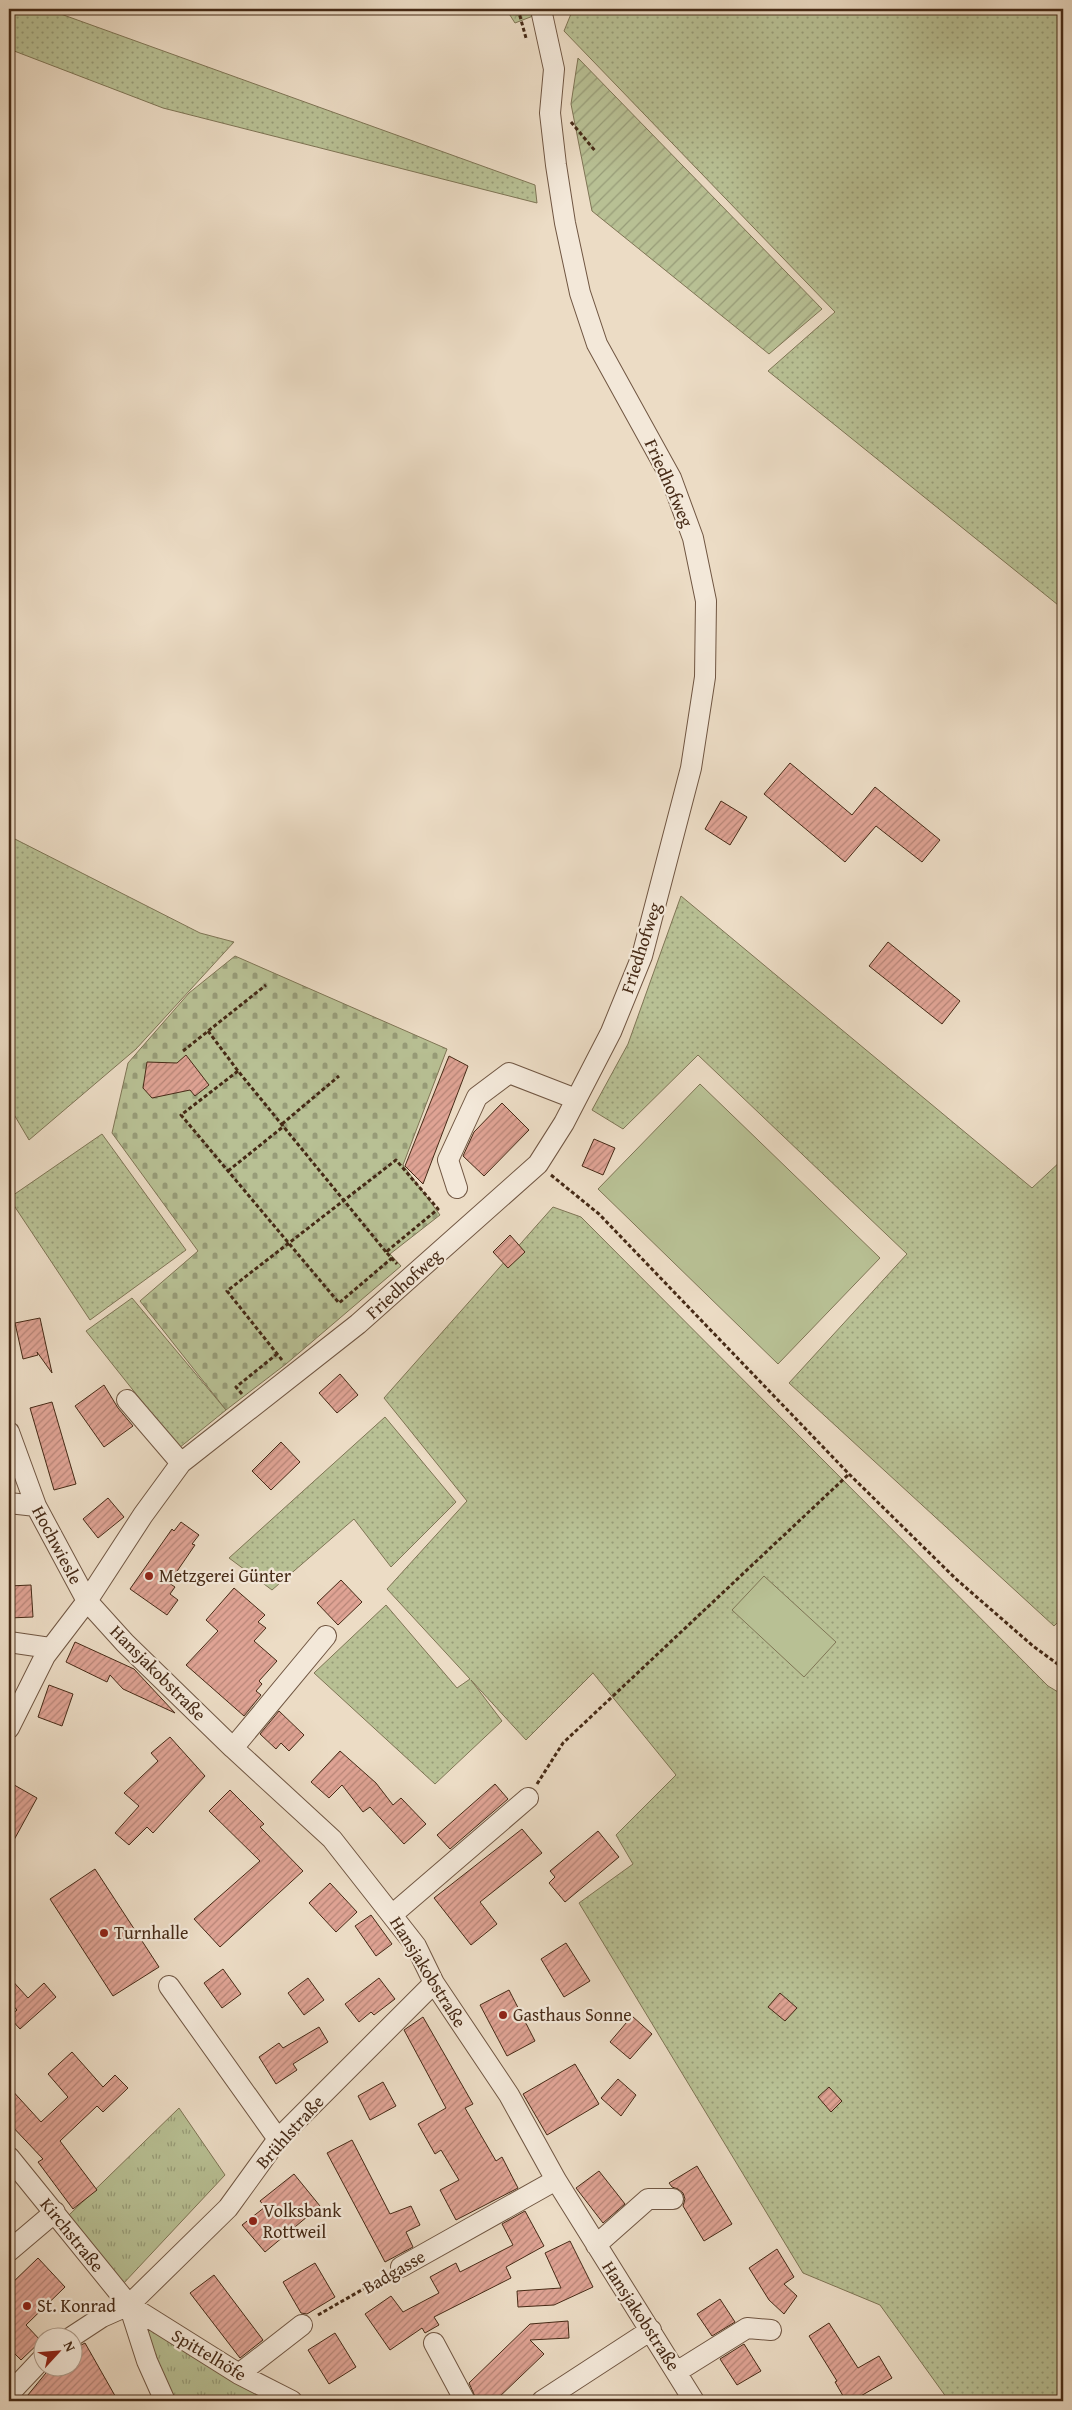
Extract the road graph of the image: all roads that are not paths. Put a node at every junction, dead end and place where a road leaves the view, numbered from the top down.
1 (544, 9) edge
2 (576, 1099) junction
3 (457, 1188) dead end
4 (127, 1400) dead end
5 (9, 1432) edge
6 (181, 1463) junction
7 (9, 1503) edge
8 (36, 1506) junction
9 (87, 1601) junction
10 (326, 1636) dead end
11 (9, 1642) edge
12 (50, 1648) junction
13 (9, 1728) edge
14 (233, 1748) junction
15 (528, 1798) road end
16 (393, 1914) junction
17 (434, 1983) junction
18 (170, 1986) dead end
19 (278, 2139) junction
20 (9, 2157) edge
21 (556, 2180) junction
22 (673, 2199) dead end
23 (55, 2212) junction
24 (596, 2244) junction
25 (9, 2251) edge
26 (401, 2267) road end
27 (129, 2305) junction
28 (302, 2324) road end
29 (82, 2330) edge
30 (651, 2330) junction
31 (771, 2330) dead end
32 (434, 2343) dead end
33 (32, 2370) edge
34 (678, 2371) junction
35 (239, 2374) junction
36 (9, 2394) edge
37 (164, 2399) dead end
38 (292, 2401) edge
39 (465, 2401) edge
40 (542, 2401) edge
41 (694, 2401) edge

1 - 2 street, Friedhofweg
2 - 3 street
2 - 6 street, Friedhofweg
4 - 6 street
5 - 8 street, Hochwiesle
6 - 9 street, Friedhofweg
7 - 8 street
8 - 9 street, Hochwiesle
9 - 12 street, Friedhofweg
9 - 14 street, Hansjakobstraße
10 - 14 street
11 - 12 street
12 - 13 street, Friedhofweg
14 - 16 street, Hansjakobstraße
15 - 16 street
16 - 17 street, Hansjakobstraße
17 - 19 street, Brühlstraße
17 - 21 street, Hansjakobstraße
18 - 19 street
19 - 27 street, Brühlstraße
20 - 23 street, Kirchstraße
21 - 24 street, Hansjakobstraße
21 - 26 street, Badgasse
22 - 24 street
23 - 25 street
23 - 27 street, Kirchstraße
24 - 30 street, Hansjakobstraße
27 - 29 street
27 - 35 street, Spittelhöfe
27 - 37 street, Kirchstraße
28 - 35 street
30 - 34 street, Hansjakobstraße
30 - 40 street
31 - 34 street
32 - 39 street
33 - 36 street
34 - 41 street, Hansjakobstraße
35 - 38 street, Spittelhöfe

